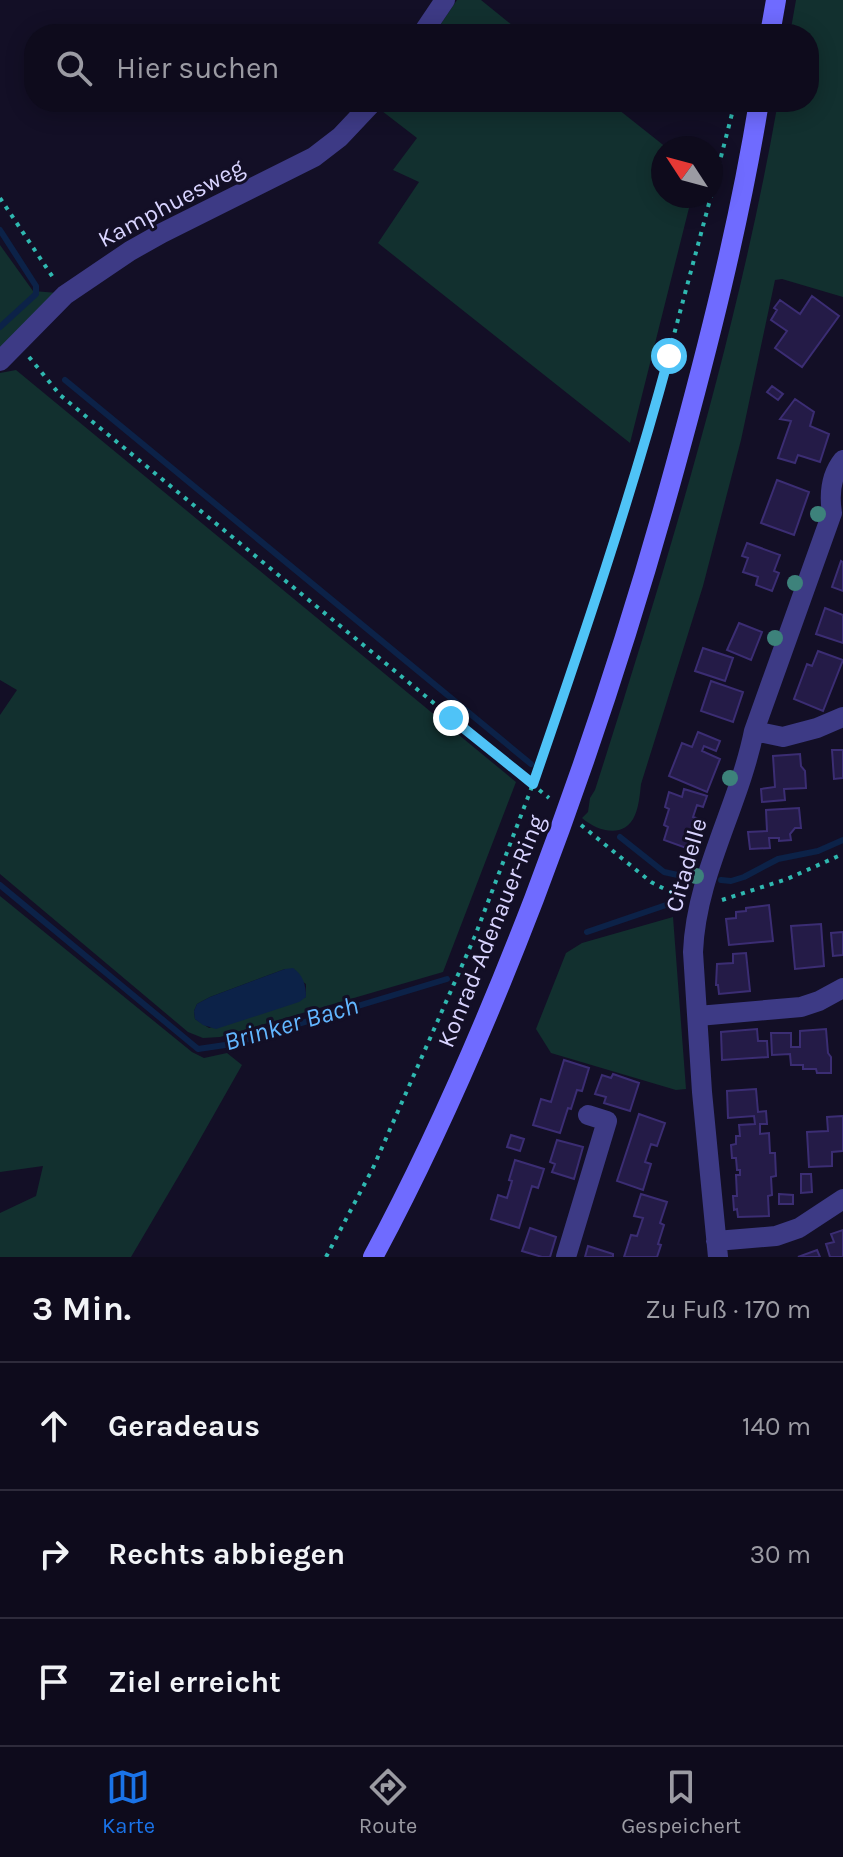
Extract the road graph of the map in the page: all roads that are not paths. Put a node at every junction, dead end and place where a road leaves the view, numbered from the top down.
1 (445, 0) edge
2 (776, 0) edge
3 (429, 24) edge
4 (772, 24) edge
5 (364, 112) edge
6 (757, 112) edge
7 (0, 361) edge
8 (843, 460) edge
9 (837, 510) edge
10 (843, 717) edge
11 (754, 731) junction
12 (843, 988) edge
13 (698, 1016) junction
14 (588, 1115) dead end
15 (843, 1199) edge
16 (717, 1249) edge
17 (373, 1257) edge
18 (566, 1257) edge

1 - 3 street
2 - 4 main road
5 - 7 street, Kamphuesweg
6 - 17 main road, Konrad-Adenauer-Ring
8 - 9 street, Citadelle
9 - 11 street, Citadelle
10 - 11 street
11 - 13 street, Citadelle
12 - 13 street
13 - 16 street, Citadelle
14 - 18 street
15 - 16 street, Citadelle

